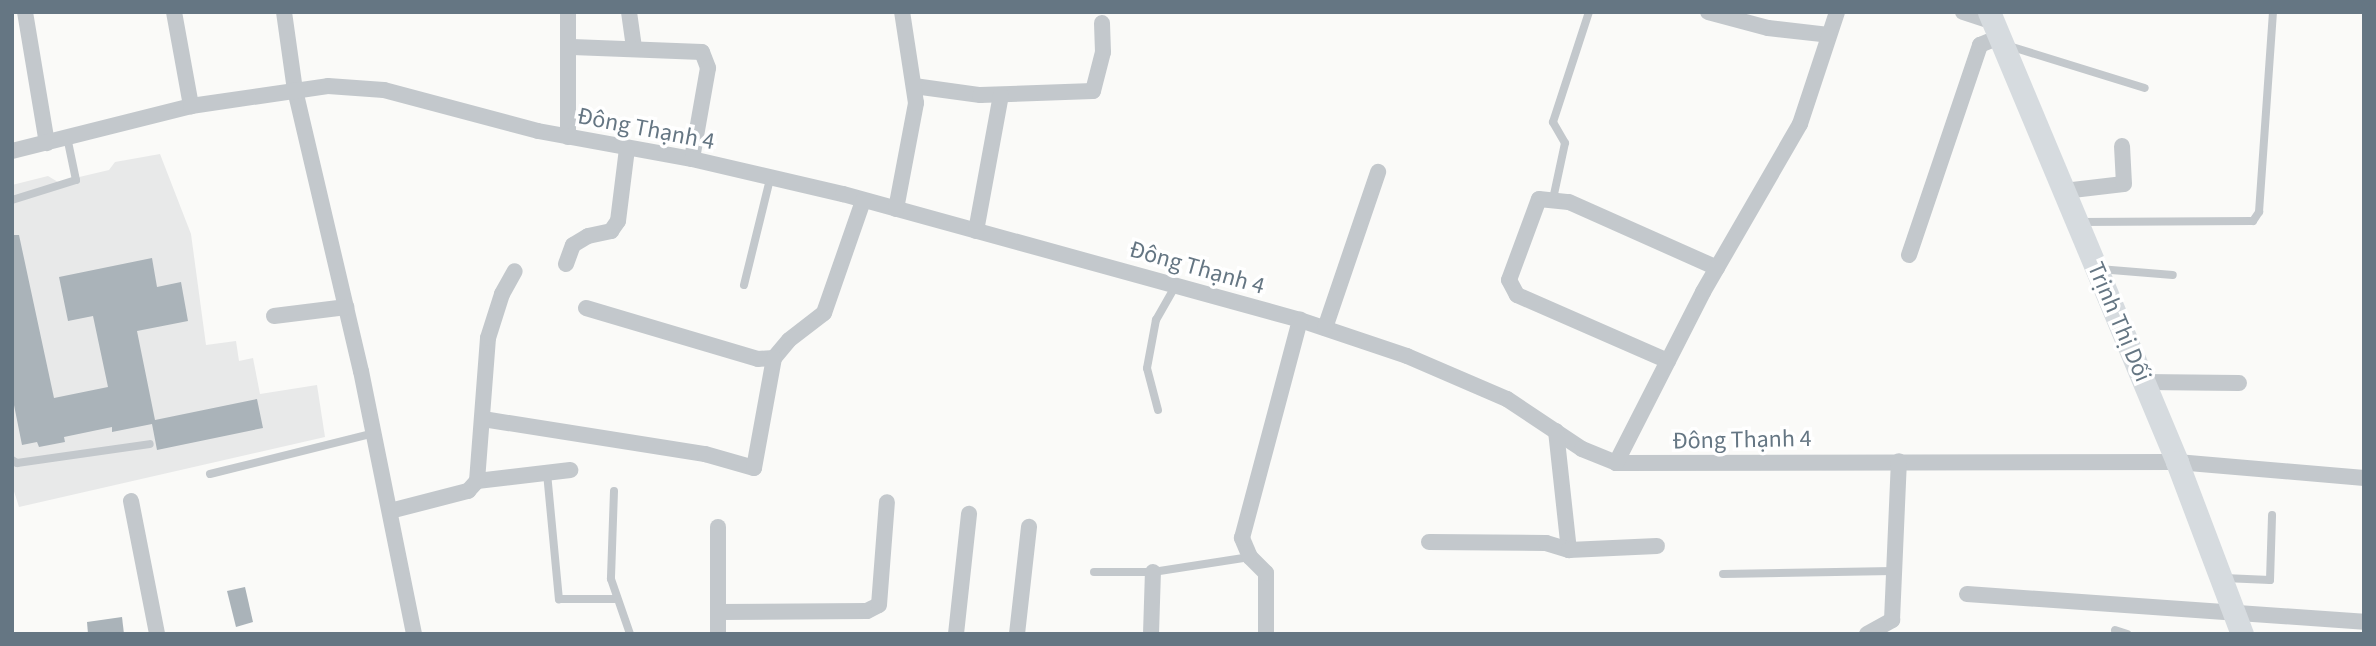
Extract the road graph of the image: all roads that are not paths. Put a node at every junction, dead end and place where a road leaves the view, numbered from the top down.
1 (24, 12) edge
2 (174, 12) edge
3 (284, 12) edge
4 (568, 12) edge
5 (629, 12) edge
6 (902, 12) edge
7 (1589, 12) edge
8 (1707, 12) edge
9 (1837, 12) edge
10 (1963, 12) edge
11 (2273, 12) edge
12 (1102, 23) dead end
13 (1996, 29) edge
14 (1829, 35) junction
15 (572, 47) junction
16 (634, 50) junction
17 (914, 86) junction
18 (2144, 88) dead end
19 (295, 90) junction
20 (1001, 95) junction
21 (191, 106) junction
22 (66, 137) junction
23 (568, 137) junction
24 (47, 143) junction
25 (2122, 146) dead end
26 (627, 149) junction
27 (12, 151) edge
28 (692, 159) junction
29 (1378, 172) dead end
30 (771, 179) junction
31 (2064, 191) junction
32 (1553, 199) junction
33 (12, 200) edge
34 (863, 201) junction
35 (896, 209) junction
36 (2077, 222) junction
37 (976, 231) junction
38 (1909, 255) dead end
39 (566, 264) dead end
40 (1717, 268) junction
41 (2096, 269) junction
42 (515, 271) dead end
43 (2173, 275) dead end
44 (744, 285) dead end
45 (1176, 285) junction
46 (346, 307) junction
47 (586, 309) dead end
48 (274, 316) dead end
49 (1300, 320) junction
50 (1325, 328) junction
51 (774, 358) junction
52 (1668, 361) junction
53 (2144, 382) junction
54 (2239, 383) dead end
55 (1158, 410) dead end
56 (483, 419) junction
57 (1556, 431) junction
58 (374, 433) junction
59 (150, 444) dead end
60 (12, 460) edge
61 (1899, 461) junction
62 (2177, 462) junction
63 (1616, 463) junction
64 (570, 470) dead end
65 (547, 472) junction
66 (210, 474) dead end
67 (2364, 478) edge
68 (477, 481) junction
69 (614, 491) dead end
70 (131, 501) dead end
71 (887, 502) dead end
72 (390, 511) junction
73 (969, 514) dead end
74 (2272, 515) dead end
75 (718, 527) dead end
76 (1029, 527) dead end
77 (1429, 542) dead end
78 (1657, 546) dead end
79 (1569, 550) junction
80 (1250, 557) junction
81 (1893, 571) junction
82 (1094, 572) dead end
83 (1153, 572) junction
84 (1723, 574) dead end
85 (2221, 578) junction
86 (1967, 594) dead end
87 (615, 599) junction
88 (718, 612) junction
89 (2364, 622) edge
90 (2238, 624) edge
91 (1892, 627) edge
92 (2115, 630) dead end
93 (156, 634) edge
94 (414, 634) edge
95 (630, 634) edge
96 (718, 634) edge
97 (956, 634) edge
98 (1017, 634) edge
99 (1151, 634) edge
100 (1266, 634) edge
101 (1867, 634) edge
102 (2127, 634) edge

1 - 24 street
2 - 21 street
3 - 19 street
4 - 15 street
5 - 16 street
6 - 17 street
7 - 32 lane
8 - 14 street
9 - 14 street
10 - 13 street
11 - 36 lane
12 - 20 street
13 - 18 lane
13 - 31 main road, Trịnh Thị Dối
13 - 38 street
14 - 40 street
15 - 16 street
15 - 23 street
16 - 28 street
17 - 20 street
17 - 35 street
19 - 21 street, Đông Thạnh 4
19 - 23 street, Đông Thạnh 4
19 - 46 street
20 - 37 street
21 - 22 street, Đông Thạnh 4
22 - 24 street, Đông Thạnh 4
22 - 33 lane
23 - 26 street, Đông Thạnh 4
24 - 27 street, Đông Thạnh 4
25 - 31 street
26 - 28 street, Đông Thạnh 4
26 - 39 street
28 - 30 street, Đông Thạnh 4
29 - 50 street
30 - 34 street, Đông Thạnh 4
30 - 44 lane
31 - 36 main road, Trịnh Thị Dối
32 - 40 street
32 - 52 street
34 - 35 street, Đông Thạnh 4
34 - 51 street
35 - 37 street, Đông Thạnh 4
36 - 41 main road, Trịnh Thị Dối
37 - 45 street, Đông Thạnh 4
40 - 52 street
41 - 43 lane
41 - 53 main road, Trịnh Thị Dối
42 - 56 street
45 - 49 street, Đông Thạnh 4
45 - 55 lane
46 - 48 street
46 - 58 street
47 - 51 street
49 - 50 street, Đông Thạnh 4
49 - 80 street
50 - 57 street, Đông Thạnh 4
51 - 56 street
52 - 63 street
53 - 54 street
53 - 62 main road, Trịnh Thị Dối
56 - 68 street
57 - 63 street, Đông Thạnh 4
57 - 79 street
58 - 66 lane
58 - 72 street
59 - 60 lane
61 - 62 street, Đông Thạnh 4
61 - 63 street, Đông Thạnh 4
61 - 81 street
62 - 67 street, Đông Thạnh 4
62 - 85 main road, Trịnh Thị Dối
64 - 65 street
65 - 68 street
65 - 87 lane
68 - 72 street
69 - 87 lane
70 - 93 street
71 - 88 street
72 - 94 street
73 - 97 street
74 - 85 lane
75 - 88 street
76 - 98 street
77 - 79 street
78 - 79 street
80 - 83 lane
80 - 100 street
81 - 84 lane
81 - 91 street
82 - 83 lane
83 - 99 street
85 - 90 main road, Trịnh Thị Dối
86 - 90 street
87 - 95 lane
88 - 96 street
89 - 90 street
91 - 101 street
92 - 102 lane

